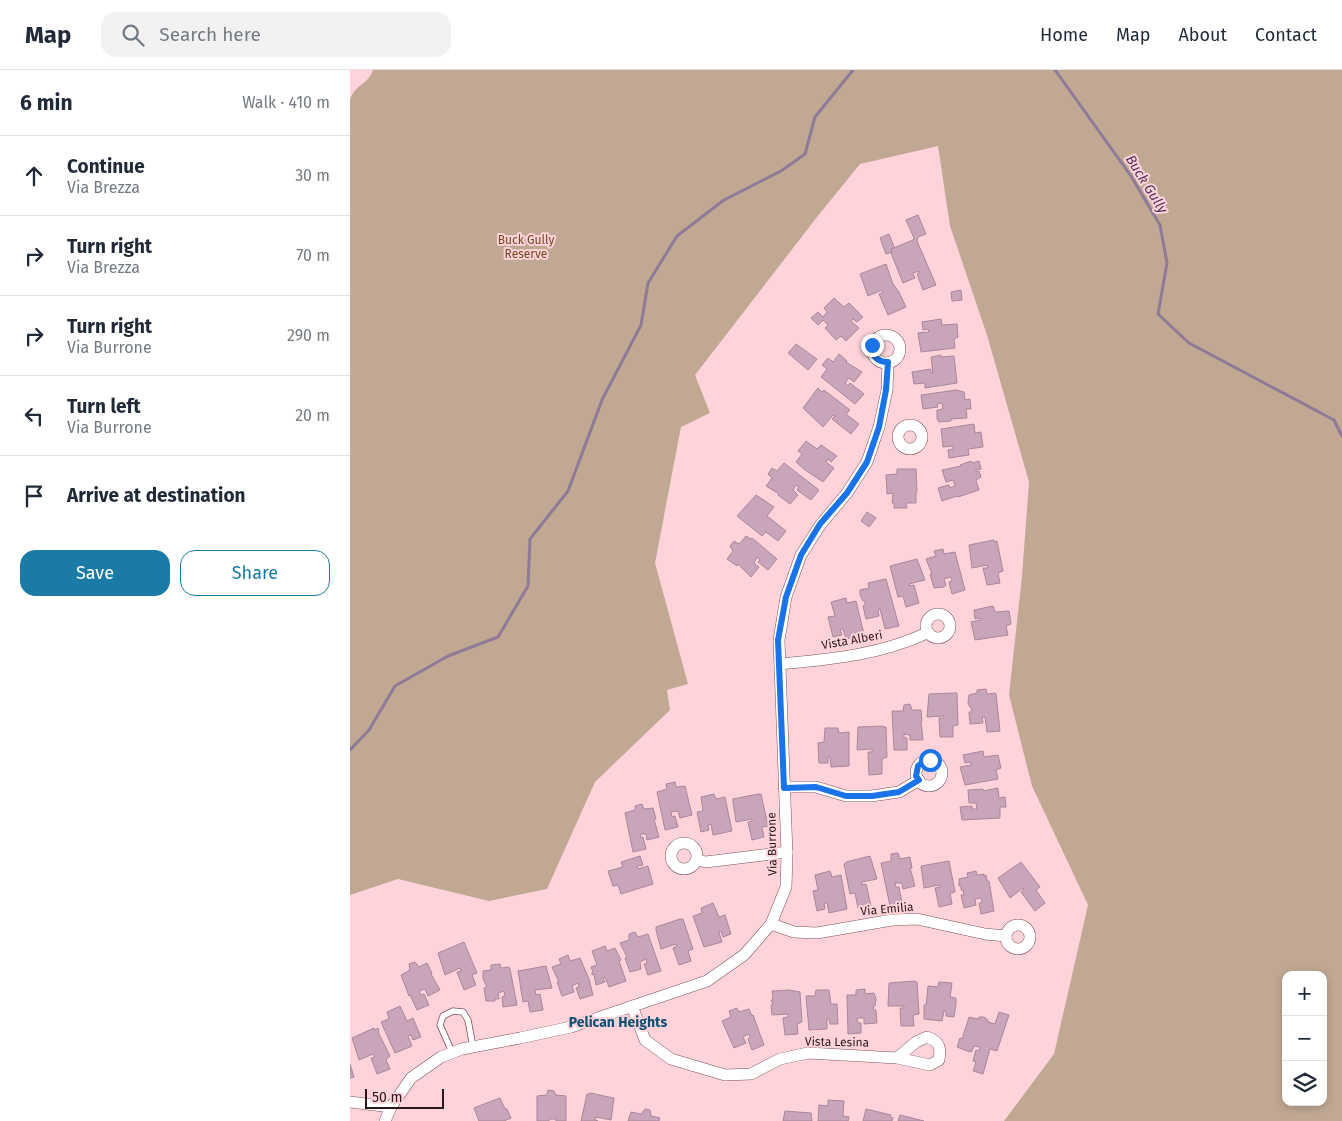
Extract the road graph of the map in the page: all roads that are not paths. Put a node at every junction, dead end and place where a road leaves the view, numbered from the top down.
1 (888, 362) dead end
2 (879, 427) junction
3 (898, 434) dead end
4 (927, 633) dead end
5 (780, 664) junction
6 (919, 780) dead end
7 (784, 788) junction
8 (787, 852) junction
9 (697, 860) dead end
10 (771, 924) junction
11 (1006, 936) dead end
12 (632, 1006) junction
13 (472, 1047) junction
14 (452, 1052) junction
15 (897, 1058) dead end
16 (350, 1102) edge
17 (391, 1107) junction
18 (385, 1121) edge

1 - 2 street, Via Burrone
2 - 3 street
2 - 5 street, Via Burrone
4 - 5 street, Vista Alberi
5 - 7 street, Via Burrone
6 - 7 street
7 - 8 street, Via Burrone
8 - 9 street
8 - 10 street, Via Burrone
10 - 11 street, Via Emilia
10 - 12 street, Via Burrone
12 - 13 street, Via Burrone
12 - 15 street, Vista Lesina
13 - 14 street, Via Burrone
13 - 14 lane
14 - 17 street, Via Burrone
16 - 17 street
17 - 18 street, Via Burrone

